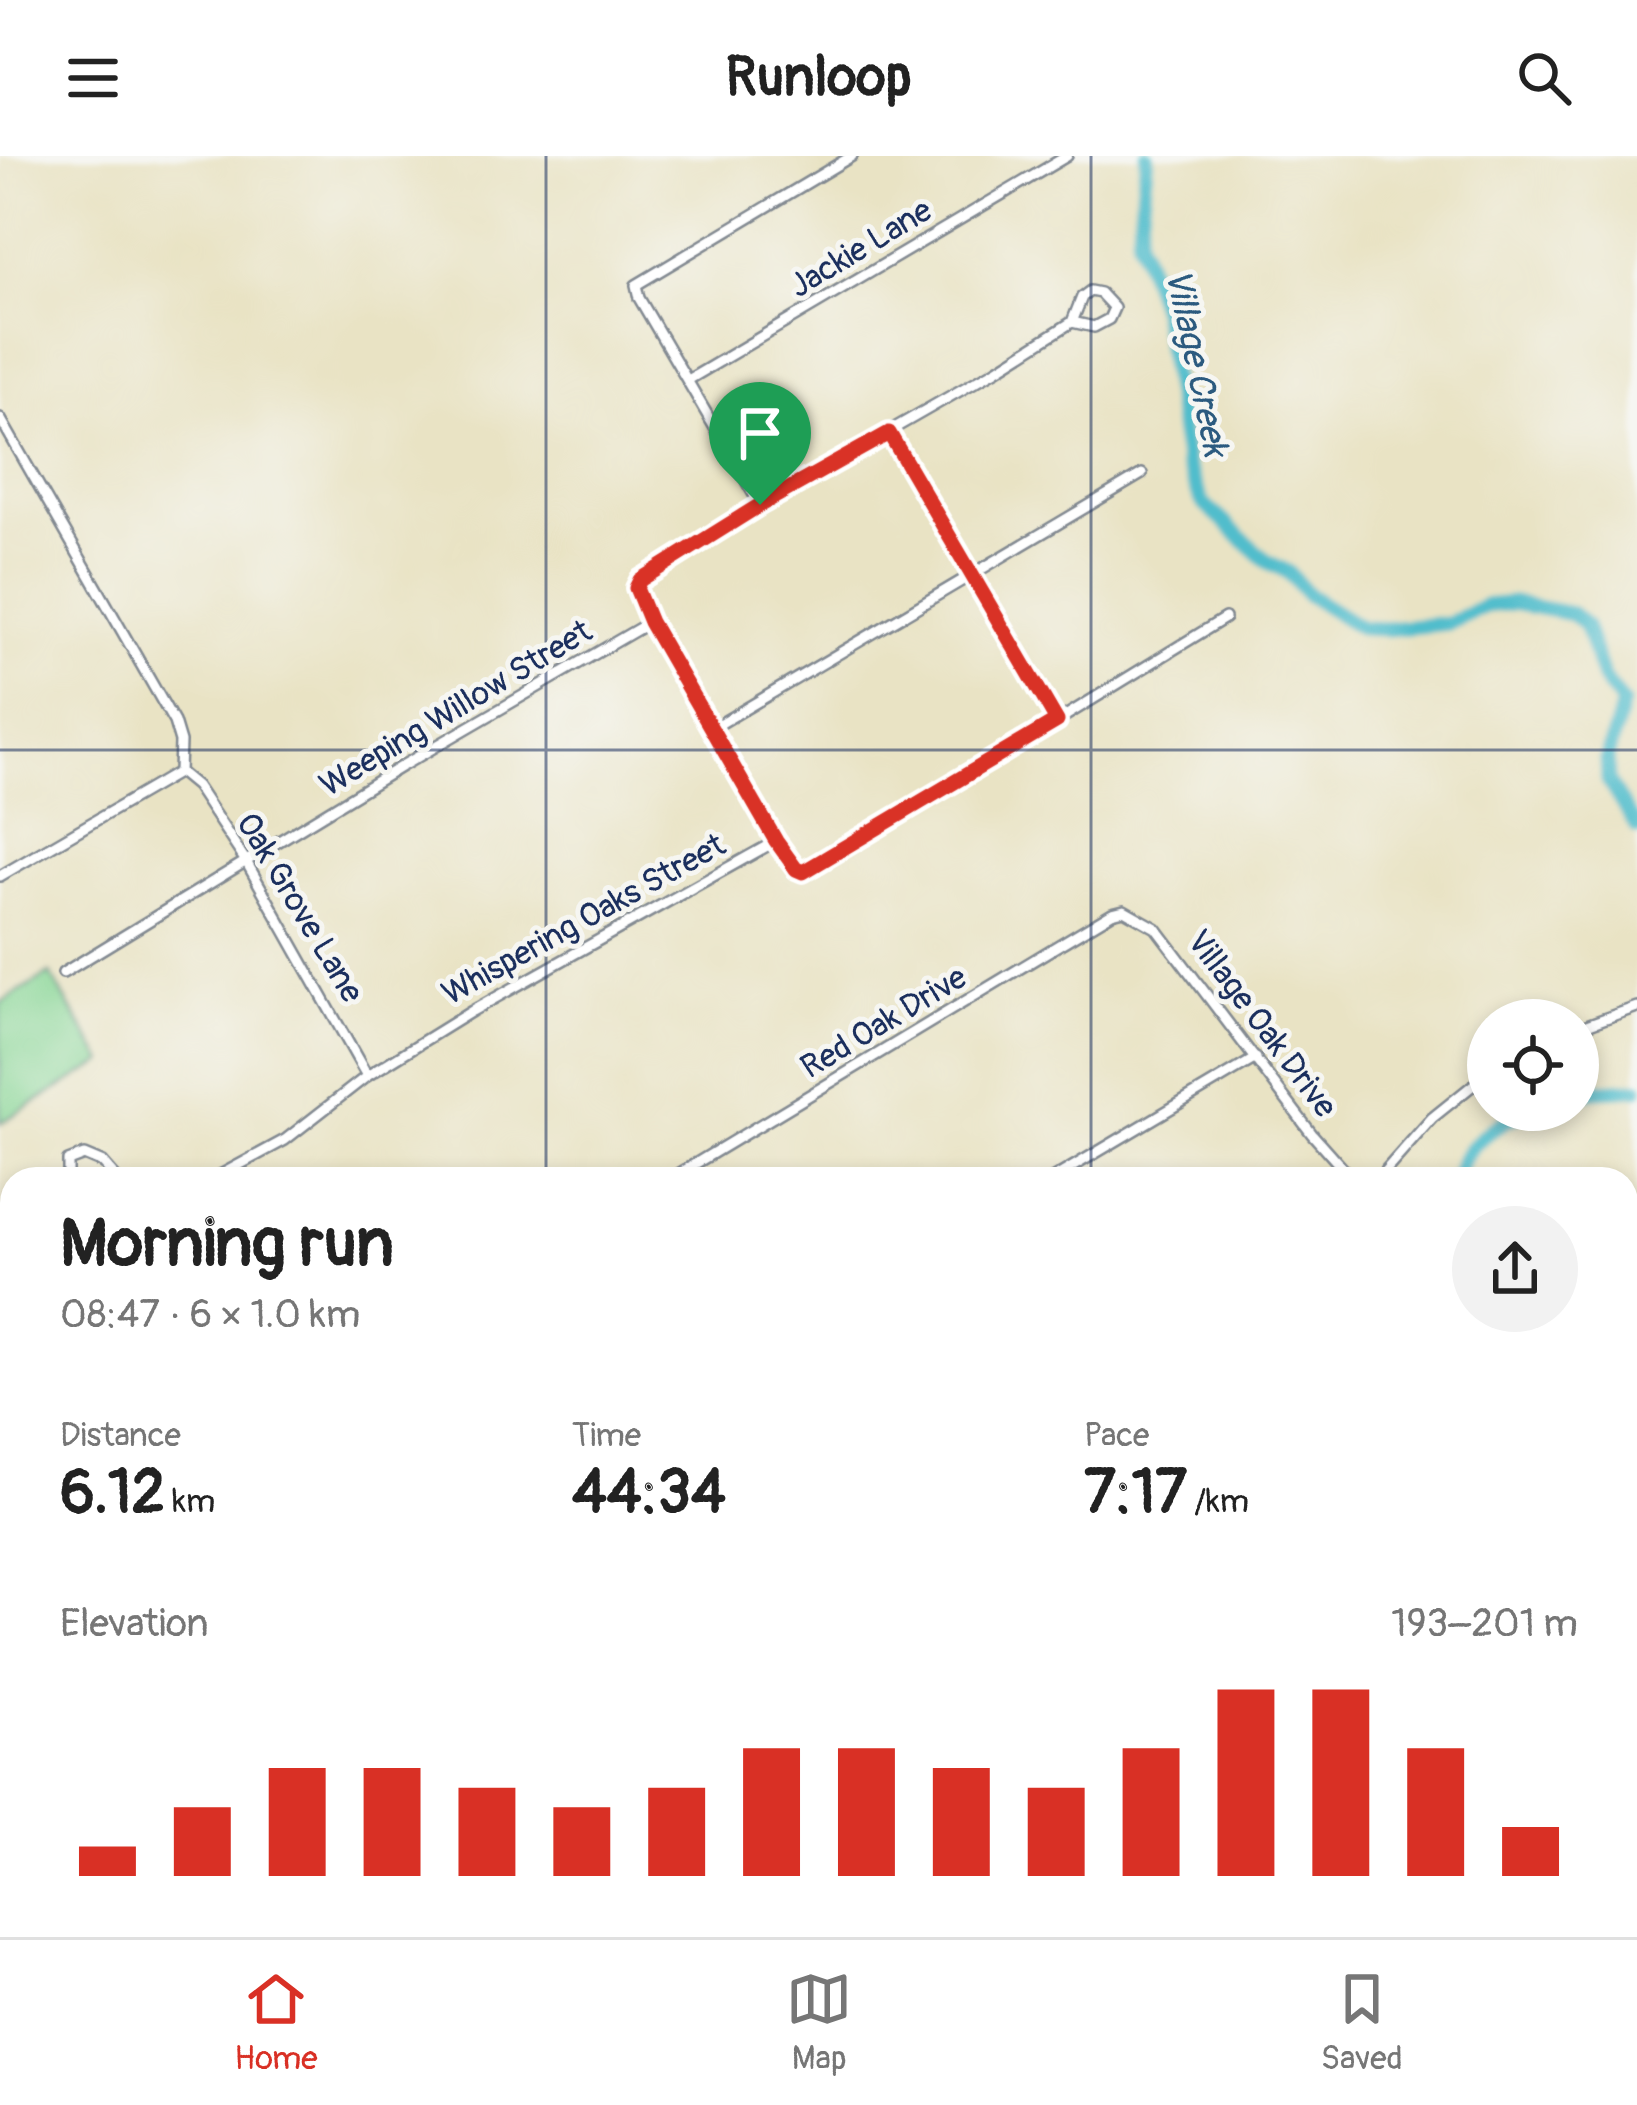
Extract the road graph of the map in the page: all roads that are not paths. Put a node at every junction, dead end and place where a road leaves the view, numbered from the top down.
1 (852, 156) edge
2 (1061, 158) edge
3 (1072, 322) junction
4 (688, 380) junction
5 (0, 418) edge
6 (889, 433) junction
7 (1142, 474) dead end
8 (760, 505) junction
9 (971, 575) junction
10 (1225, 618) dead end
11 (650, 622) junction
12 (1057, 721) junction
13 (713, 728) junction
14 (179, 772) junction
15 (776, 841) junction
16 (247, 863) junction
17 (0, 876) edge
18 (1124, 910) joint
19 (63, 973) dead end
20 (1632, 1009) edge
21 (1599, 1021) edge
22 (1256, 1058) junction
23 (367, 1076) junction
24 (1467, 1090) edge
25 (68, 1167) edge
26 (106, 1167) edge
27 (235, 1167) edge
28 (690, 1167) edge
29 (1072, 1167) edge
30 (1341, 1167) edge
31 (1389, 1167) edge

1 - 4 street
2 - 4 street, Jackie Lane
3 - 3 street
3 - 6 street
4 - 8 street
5 - 14 street
6 - 8 street
6 - 9 street
7 - 9 street
8 - 11 street
9 - 12 street
9 - 13 street
10 - 12 street, Whispering Oaks Street
11 - 13 street
11 - 16 street, Weeping Willow Street
12 - 15 street, Whispering Oaks Street
13 - 15 street
14 - 16 street, Oak Grove Lane
14 - 17 street
15 - 23 street, Whispering Oaks Street
16 - 19 street, Weeping Willow Street
16 - 23 street, Oak Grove Lane
18 - 22 street, Village Oak Drive
18 - 28 street, Red Oak Drive
20 - 21 street
22 - 29 street
22 - 30 street, Village Oak Drive
23 - 27 street, Whispering Oaks Street
24 - 31 street
25 - 26 street

